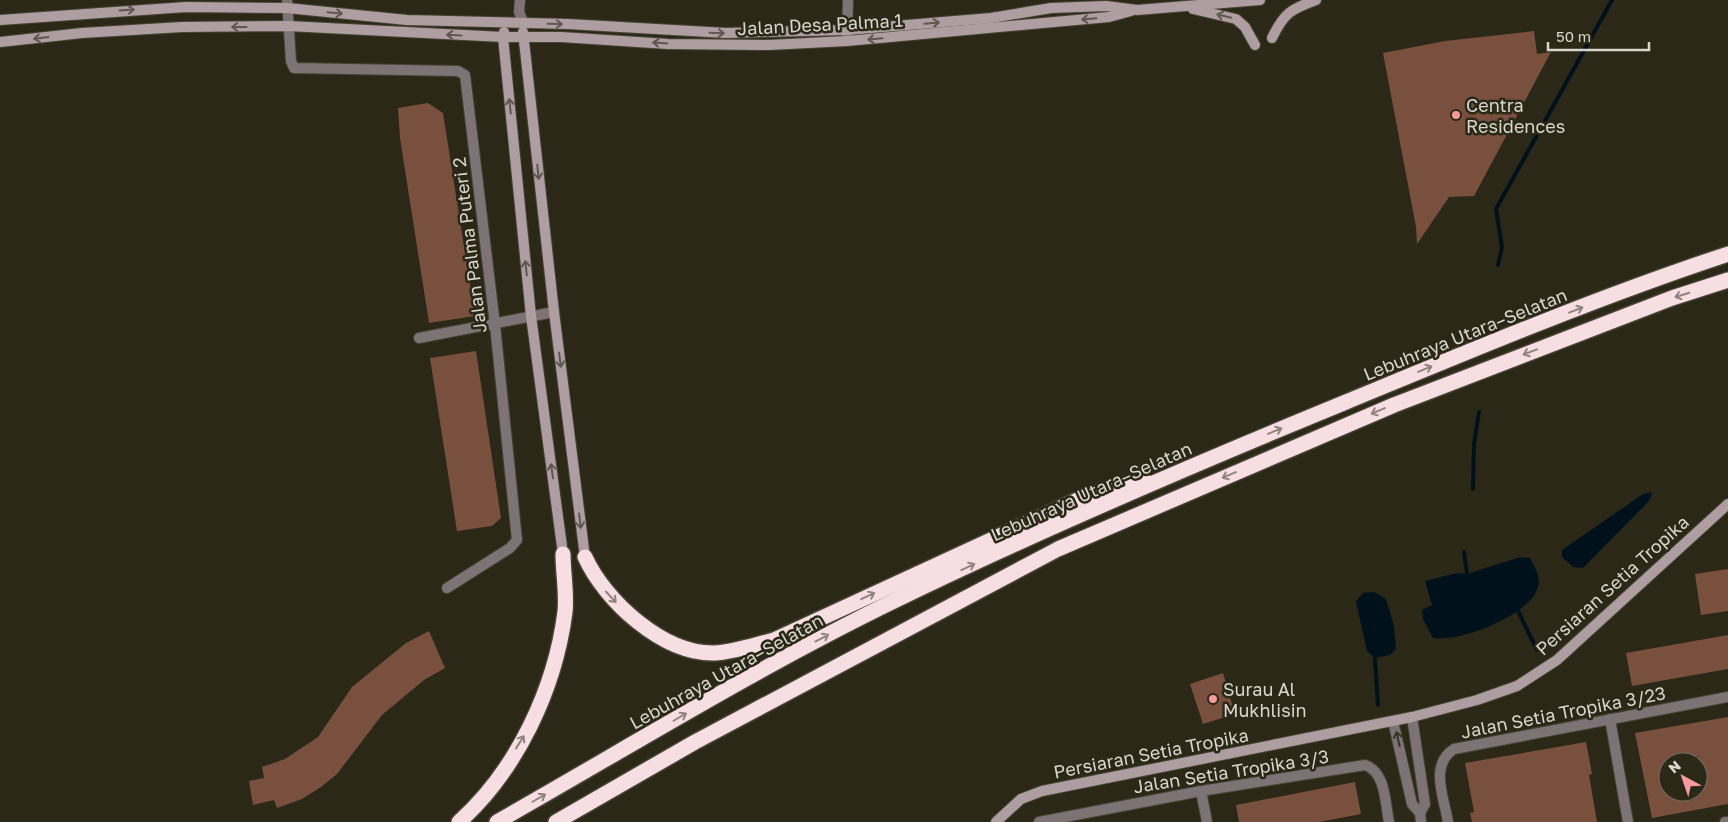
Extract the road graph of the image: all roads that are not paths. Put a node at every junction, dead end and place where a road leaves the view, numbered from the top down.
1 (520, 0) edge
2 (848, 0) edge
3 (1260, 0) edge
4 (1316, 0) edge
5 (287, 4) edge
6 (1180, 7) junction
7 (1137, 10) junction
8 (519, 12) junction
9 (0, 20) edge
10 (506, 24) junction
11 (524, 24) junction
12 (288, 26) junction
13 (847, 30) junction
14 (503, 37) junction
15 (523, 37) junction
16 (1272, 38) dead end
17 (846, 41) junction
18 (0, 42) edge
19 (1255, 45) dead end
20 (1728, 254) edge
21 (1728, 280) edge
22 (554, 312) junction
23 (531, 316) junction
24 (495, 324) junction
25 (419, 338) dead end
26 (1165, 476) junction
27 (1728, 504) edge
28 (563, 554) joint
29 (585, 557) joint
30 (447, 588) dead end
31 (1728, 697) edge
32 (1412, 717) junction
33 (1610, 719) junction
34 (1393, 721) junction
35 (1419, 764) junction
36 (1404, 767) junction
37 (1201, 791) junction
38 (607, 793) junction
39 (1421, 818) edge
40 (459, 822) edge
41 (497, 822) edge
42 (556, 822) edge
43 (562, 822) edge
44 (996, 822) edge
45 (1039, 822) edge
46 (1207, 822) edge
47 (1389, 822) edge
48 (1448, 822) edge
49 (1628, 822) edge

1 - 8 street
2 - 13 street
3 - 6 street, Jalan Desa Palma 1
4 - 16 street
9 -> 5 street, Jalan Desa Palma 1
5 -> 10 street, Jalan Desa Palma 1
5 - 12 street
6 - 7 street, Jalan Desa Palma 1
19 -> 6 street
13 -> 7 street, Jalan Desa Palma 1
7 -> 17 street, Jalan Desa Palma 1
8 - 10 street
8 - 11 street
10 - 11 street, Jalan Desa Palma 1
10 - 14 street
11 -> 13 street, Jalan Desa Palma 1
11 - 15 street
14 -> 12 street, Jalan Desa Palma 1
12 -> 18 street, Jalan Desa Palma 1
12 - 24 street, Jalan Palma Puteri 2
13 - 17 street
14 - 15 street, Jalan Desa Palma 1
23 -> 14 street
17 -> 15 street, Jalan Desa Palma 1
15 -> 22 street
26 -> 20 highway, Lebuhraya Utara–Selatan
21 -> 38 highway
22 - 23 street
22 -> 29 street
23 - 24 street
28 -> 23 street
24 - 25 street
24 - 30 street, Jalan Palma Puteri 2
29 -> 26 highway
41 -> 26 highway, Lebuhraya Utara–Selatan
27 - 32 street, Persiaran Setia Tropika
40 -> 28 highway
31 - 33 street, Jalan Setia Tropika 3/23
32 - 34 street, Persiaran Setia Tropika
32 - 35 street
33 - 48 street, Jalan Setia Tropika 3/23
33 - 49 street
36 -> 34 street
34 - 44 street, Persiaran Setia Tropika
35 - 36 street
35 - 39 street
36 - 39 street
37 - 45 street, Jalan Setia Tropika 3/3
37 - 46 street
37 - 47 street, Jalan Setia Tropika 3/3
38 - 42 highway
38 - 43 highway

